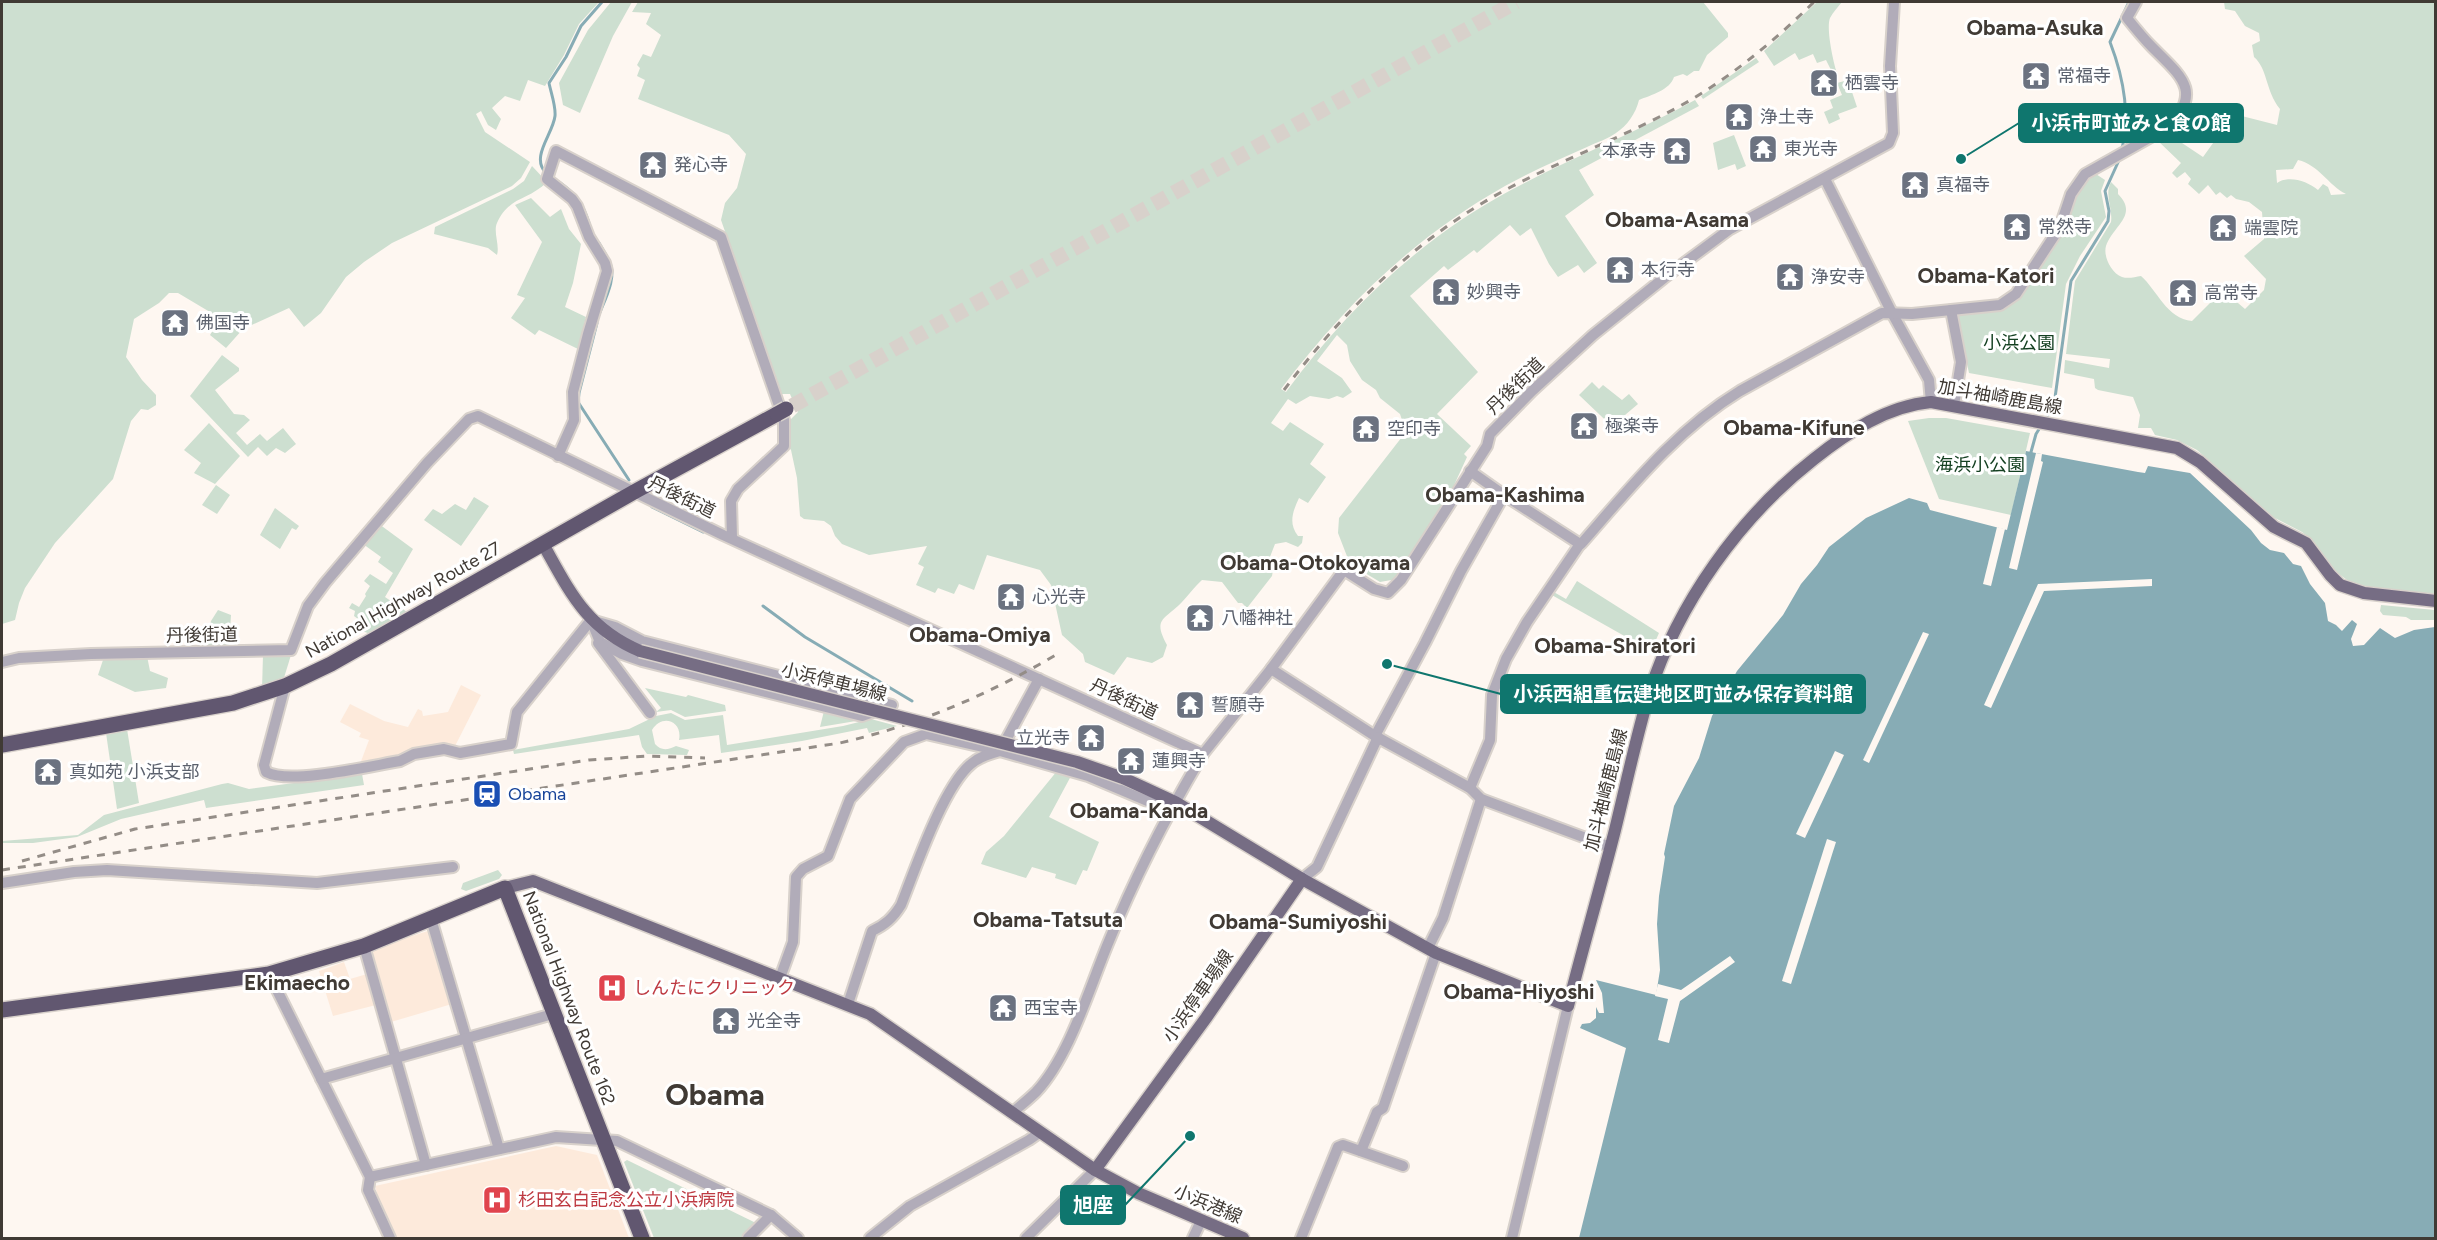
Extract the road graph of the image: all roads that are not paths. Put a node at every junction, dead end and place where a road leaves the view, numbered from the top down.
1 (1894, 2) edge
2 (2136, 2) edge
3 (1825, 179) junction
4 (1952, 310) junction
5 (1892, 313) junction
6 (1931, 402) junction
7 (1954, 405) junction
8 (785, 410) tunnel mouth
9 (558, 456) junction
10 (1470, 471) junction
11 (634, 492) junction
12 (1504, 495) junction
13 (732, 538) junction
14 (543, 544) junction
15 (1581, 544) dead end
16 (2436, 601) edge
17 (591, 620) junction
18 (2, 662) edge
19 (1271, 669) junction
20 (1039, 679) junction
21 (285, 686) junction
22 (650, 713) dead end
23 (1376, 736) junction
24 (2, 745) edge
25 (1000, 751) junction
26 (1203, 754) junction
27 (1470, 788) junction
28 (1481, 799) junction
29 (1173, 806) junction
30 (1611, 847) junction
31 (453, 867) dead end
32 (1302, 879) junction
33 (2, 883) edge
34 (505, 888) junction
35 (431, 919) junction
36 (364, 946) junction
37 (1432, 950) junction
38 (268, 974) junction
39 (780, 978) junction
40 (848, 1004) junction
41 (1568, 1006) junction
42 (2, 1010) edge
43 (553, 1014) junction
44 (467, 1038) junction
45 (395, 1058) junction
46 (321, 1079) junction
47 (1012, 1113) junction
48 (1039, 1133) junction
49 (603, 1140) junction
50 (499, 1149) junction
51 (1361, 1151) junction
52 (426, 1165) junction
53 (1403, 1166) dead end
54 (1095, 1170) junction
55 (370, 1177) junction
56 (771, 1215) junction
57 (1201, 1221) junction
58 (390, 1239) edge
59 (642, 1239) edge
60 (748, 1239) edge
61 (798, 1239) edge
62 (870, 1239) edge
63 (1026, 1239) edge
64 (1193, 1239) edge
65 (1243, 1239) edge
66 (1301, 1239) edge
67 (1512, 1239) edge

1 - 3 street, 丹後街道
2 - 4 street
3 - 5 street
3 - 10 street, 丹後街道
4 - 5 street
4 - 7 street
5 - 6 street
5 - 15 street
6 - 7 main road, 加斗袖崎鹿島線
6 - 30 main road, 加斗袖崎鹿島線
7 - 16 main road, 加斗袖崎鹿島線
8 - 11 highway, National Highway Route 27
9 - 11 street, 丹後街道
9 - 13 street
9 - 18 street, 丹後街道
10 - 12 street
10 - 19 street, 丹後街道
11 - 13 street, 丹後街道
11 - 14 highway, National Highway Route 27
12 - 23 street
12 - 27 street
13 - 20 street, 丹後街道
14 - 17 main road, 小浜停車場線
14 - 21 highway, National Highway Route 27
17 - 17 street
17 - 21 street
17 - 22 street
17 - 29 main road, 小浜停車場線, bridge
19 - 23 street
19 - 26 street
20 - 25 street
20 - 26 street, 丹後街道
21 - 24 highway, National Highway Route 27
23 - 27 street
23 - 32 street
25 - 29 street
25 - 39 street
25 - 40 street
26 - 29 street
27 - 28 street
28 - 30 street
28 - 37 street
29 - 32 main road, 小浜停車場線
29 - 47 street
30 - 41 main road, 加斗袖崎鹿島線
31 - 33 street
32 - 37 main road
32 - 54 main road, 小浜停車場線
34 - 35 highway, National Highway Route 162
34 - 39 main road
34 - 43 highway, National Highway Route 162
35 - 36 highway, National Highway Route 162
35 - 44 street
36 - 38 highway, National Highway Route 162
36 - 45 street
37 - 41 main road
37 - 51 street
38 - 42 highway, National Highway Route 162
38 - 46 street
39 - 40 main road
40 - 47 main road
41 - 67 street
43 - 44 street
43 - 49 highway, National Highway Route 162
44 - 45 street
44 - 50 street
45 - 46 street
45 - 52 street
46 - 55 street
47 - 48 main road
48 - 54 main road
48 - 62 street
49 - 50 street
49 - 56 street
49 - 59 highway, National Highway Route 162
50 - 52 street
51 - 53 street
51 - 66 street
52 - 55 street
54 - 57 main road, 小浜港線
54 - 63 street
55 - 58 street
56 - 60 street
56 - 61 street
57 - 64 street
57 - 65 main road, 小浜港線

